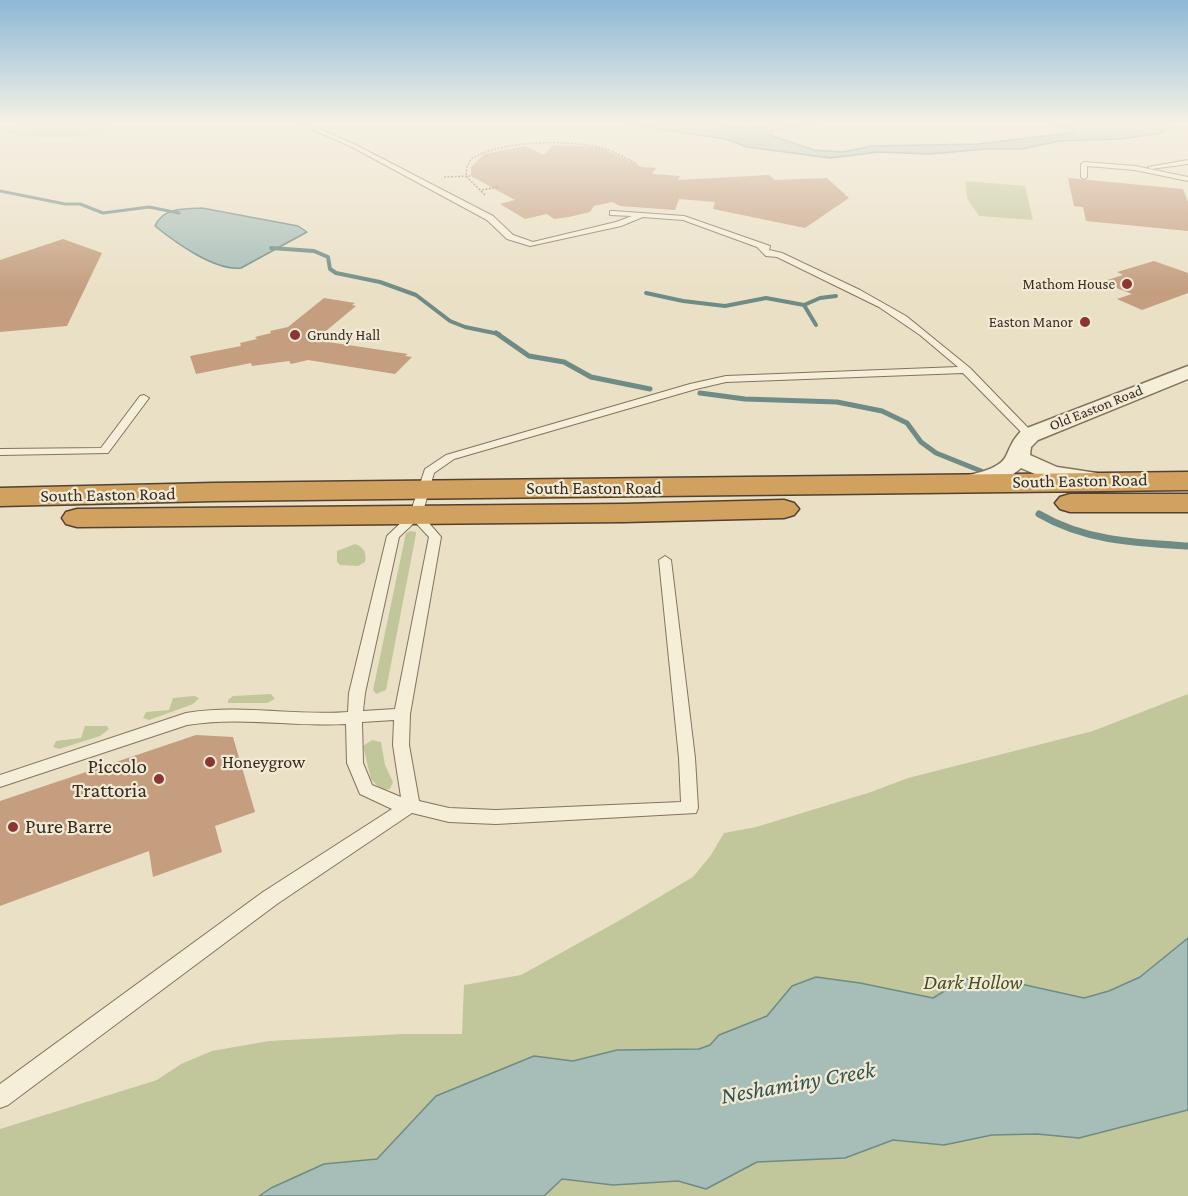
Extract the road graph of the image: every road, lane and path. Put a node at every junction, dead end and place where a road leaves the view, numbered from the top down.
1 (418, 180) edge
2 (469, 180) edge
3 (498, 187) dead end
4 (482, 190) junction
5 (485, 195) dead end
6 (613, 213) dead end
7 (645, 214) junction
8 (967, 370) junction
9 (1188, 372) edge
10 (144, 398) dead end
11 (1030, 435) junction
12 (0, 452) edge
13 (1018, 458) junction
14 (1108, 480) junction
15 (1188, 481) edge
16 (969, 482) junction
17 (0, 497) edge
18 (419, 503) junction
19 (1188, 503) edge
20 (0, 519) edge
21 (665, 560) dead end
22 (402, 714) junction
23 (355, 717) junction
24 (0, 781) edge
25 (411, 805) junction
26 (0, 1097) edge

1 - 7 lane
2 - 4 path
3 - 4 path
4 - 5 path
6 - 7 lane
7 - 8 lane
8 - 11 lane
8 - 18 lane
9 - 11 street, Old Easton Road
10 - 12 lane
11 - 13 street, Old Easton Road
13 - 14 street
13 - 16 street, Old Easton Road
14 - 15 highway, South Easton Road
14 - 16 highway, South Easton Road
16 - 18 highway, South Easton Road
17 - 18 highway, South Easton Road
18 - 19 highway, South Easton Road
18 - 20 highway, South Easton Road
18 - 22 lane
18 - 23 lane
21 - 25 lane
22 - 23 lane
22 - 25 lane
23 - 24 lane
23 - 25 lane
25 - 26 lane

